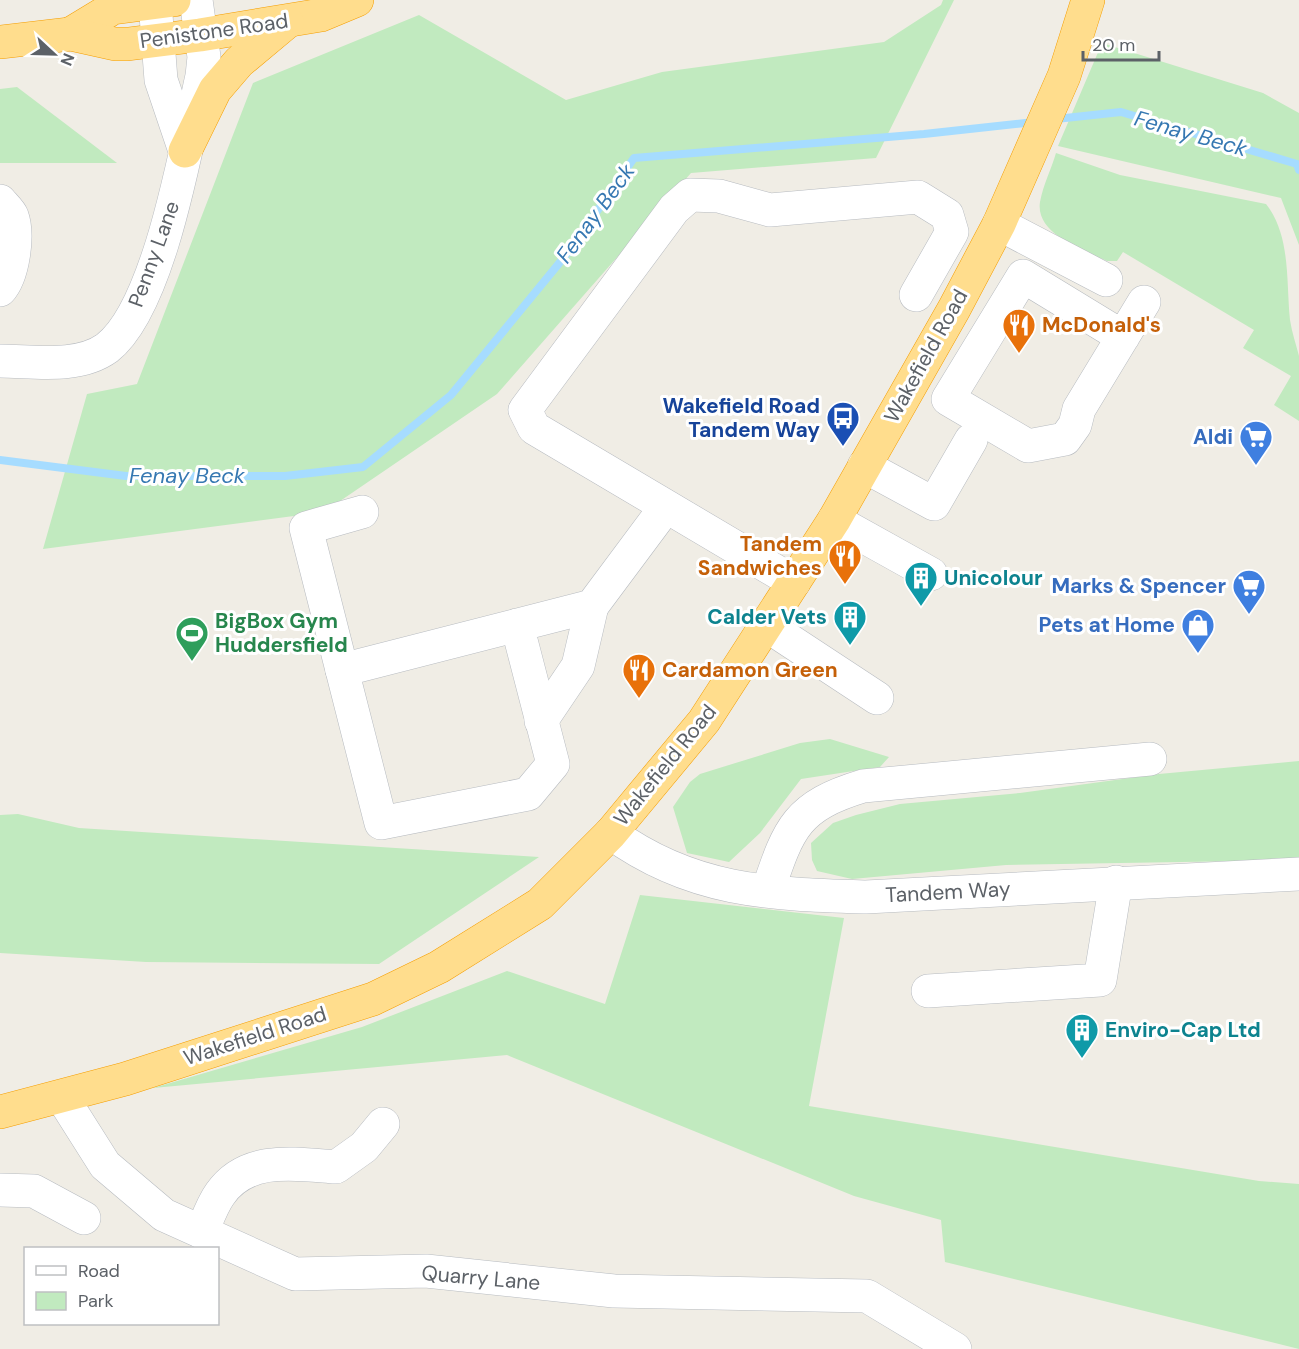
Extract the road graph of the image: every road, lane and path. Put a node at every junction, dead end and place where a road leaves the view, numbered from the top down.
1 (196, 0) edge
2 (357, 0) edge
3 (1088, 0) edge
4 (164, 1) edge
5 (289, 21) junction
6 (70, 33) junction
7 (201, 35) junction
8 (158, 40) junction
9 (0, 42) edge
10 (185, 151) junction
11 (0, 201) edge
12 (999, 224) junction
13 (1099, 275) dead end
14 (0, 290) edge
15 (916, 294) dead end
16 (1144, 302) dead end
17 (1123, 337) junction
18 (0, 361) edge
19 (971, 440) dead end
20 (864, 466) junction
21 (665, 508) junction
22 (362, 512) dead end
23 (834, 520) junction
24 (931, 574) dead end
25 (794, 582) junction
26 (592, 606) junction
27 (517, 625) junction
28 (765, 626) junction
29 (342, 670) junction
30 (877, 698) dead end
31 (542, 721) junction
32 (1150, 759) dead end
33 (611, 833) junction
34 (1299, 874) edge
35 (1116, 882) junction
36 (768, 890) junction
37 (928, 991) dead end
38 (62, 1096) junction
39 (0, 1112) edge
40 (383, 1124) dead end
41 (0, 1190) edge
42 (84, 1218) dead end
43 (201, 1232) junction
44 (955, 1349) edge

1 - 7 street, Penny Lane
2 - 5 highway, Penistone Road
3 - 12 highway, Wakefield Road
4 - 6 highway, Penistone Road
4 - 8 street
5 - 7 highway, Penistone Road
5 - 10 highway
6 - 8 highway, Penistone Road
6 - 9 highway, Penistone Road
7 - 8 highway, Penistone Road
7 - 10 street, Penny Lane
8 - 10 street
10 - 18 street, Penny Lane
11 - 14 street
12 - 13 street
12 - 20 highway, Wakefield Road
15 - 21 street
16 - 17 street
17 - 17 street
19 - 20 street
20 - 23 highway, Wakefield Road
21 - 25 street
21 - 26 street
22 - 29 street
23 - 24 street
23 - 25 highway, Wakefield Road
25 - 28 highway, Wakefield Road
26 - 27 street
26 - 31 street
27 - 29 street
27 - 31 street
28 - 30 street
28 - 33 highway, Wakefield Road
29 - 31 street
32 - 36 street
33 - 36 street, Tandem Way
33 - 38 highway, Wakefield Road
34 - 35 street, Tandem Way
35 - 36 street, Tandem Way
35 - 37 street
38 - 39 highway, Wakefield Road
38 - 43 street, Quarry Lane
40 - 43 street
41 - 42 street
43 - 44 street, Quarry Lane

